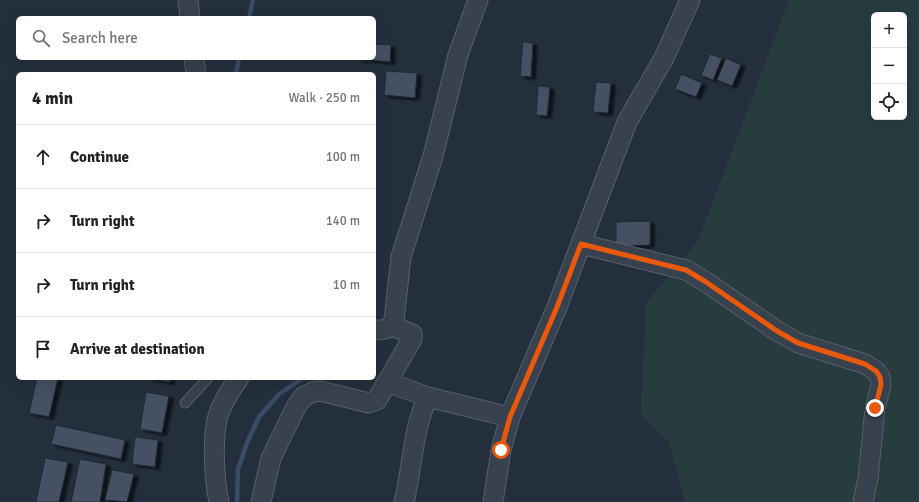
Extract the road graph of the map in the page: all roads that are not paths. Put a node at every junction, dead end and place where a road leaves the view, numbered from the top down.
1 (188, 0) edge
2 (478, 0) edge
3 (690, 0) edge
4 (190, 16) edge
5 (194, 60) edge
6 (196, 72) edge
7 (581, 244) junction
8 (383, 328) edge
9 (206, 380) edge
10 (387, 382) junction
11 (233, 383) edge
12 (428, 397) junction
13 (185, 403) dead end
14 (510, 417) junction
15 (218, 502) edge
16 (261, 502) edge
17 (404, 502) edge
18 (493, 502) edge
19 (863, 502) edge

1 - 4 street
2 - 8 street
3 - 7 street
5 - 6 street
7 - 14 street
7 - 19 street
8 - 10 street
9 - 13 lane
10 - 12 street
10 - 16 street
11 - 15 street
12 - 14 street
12 - 17 street
14 - 18 street

